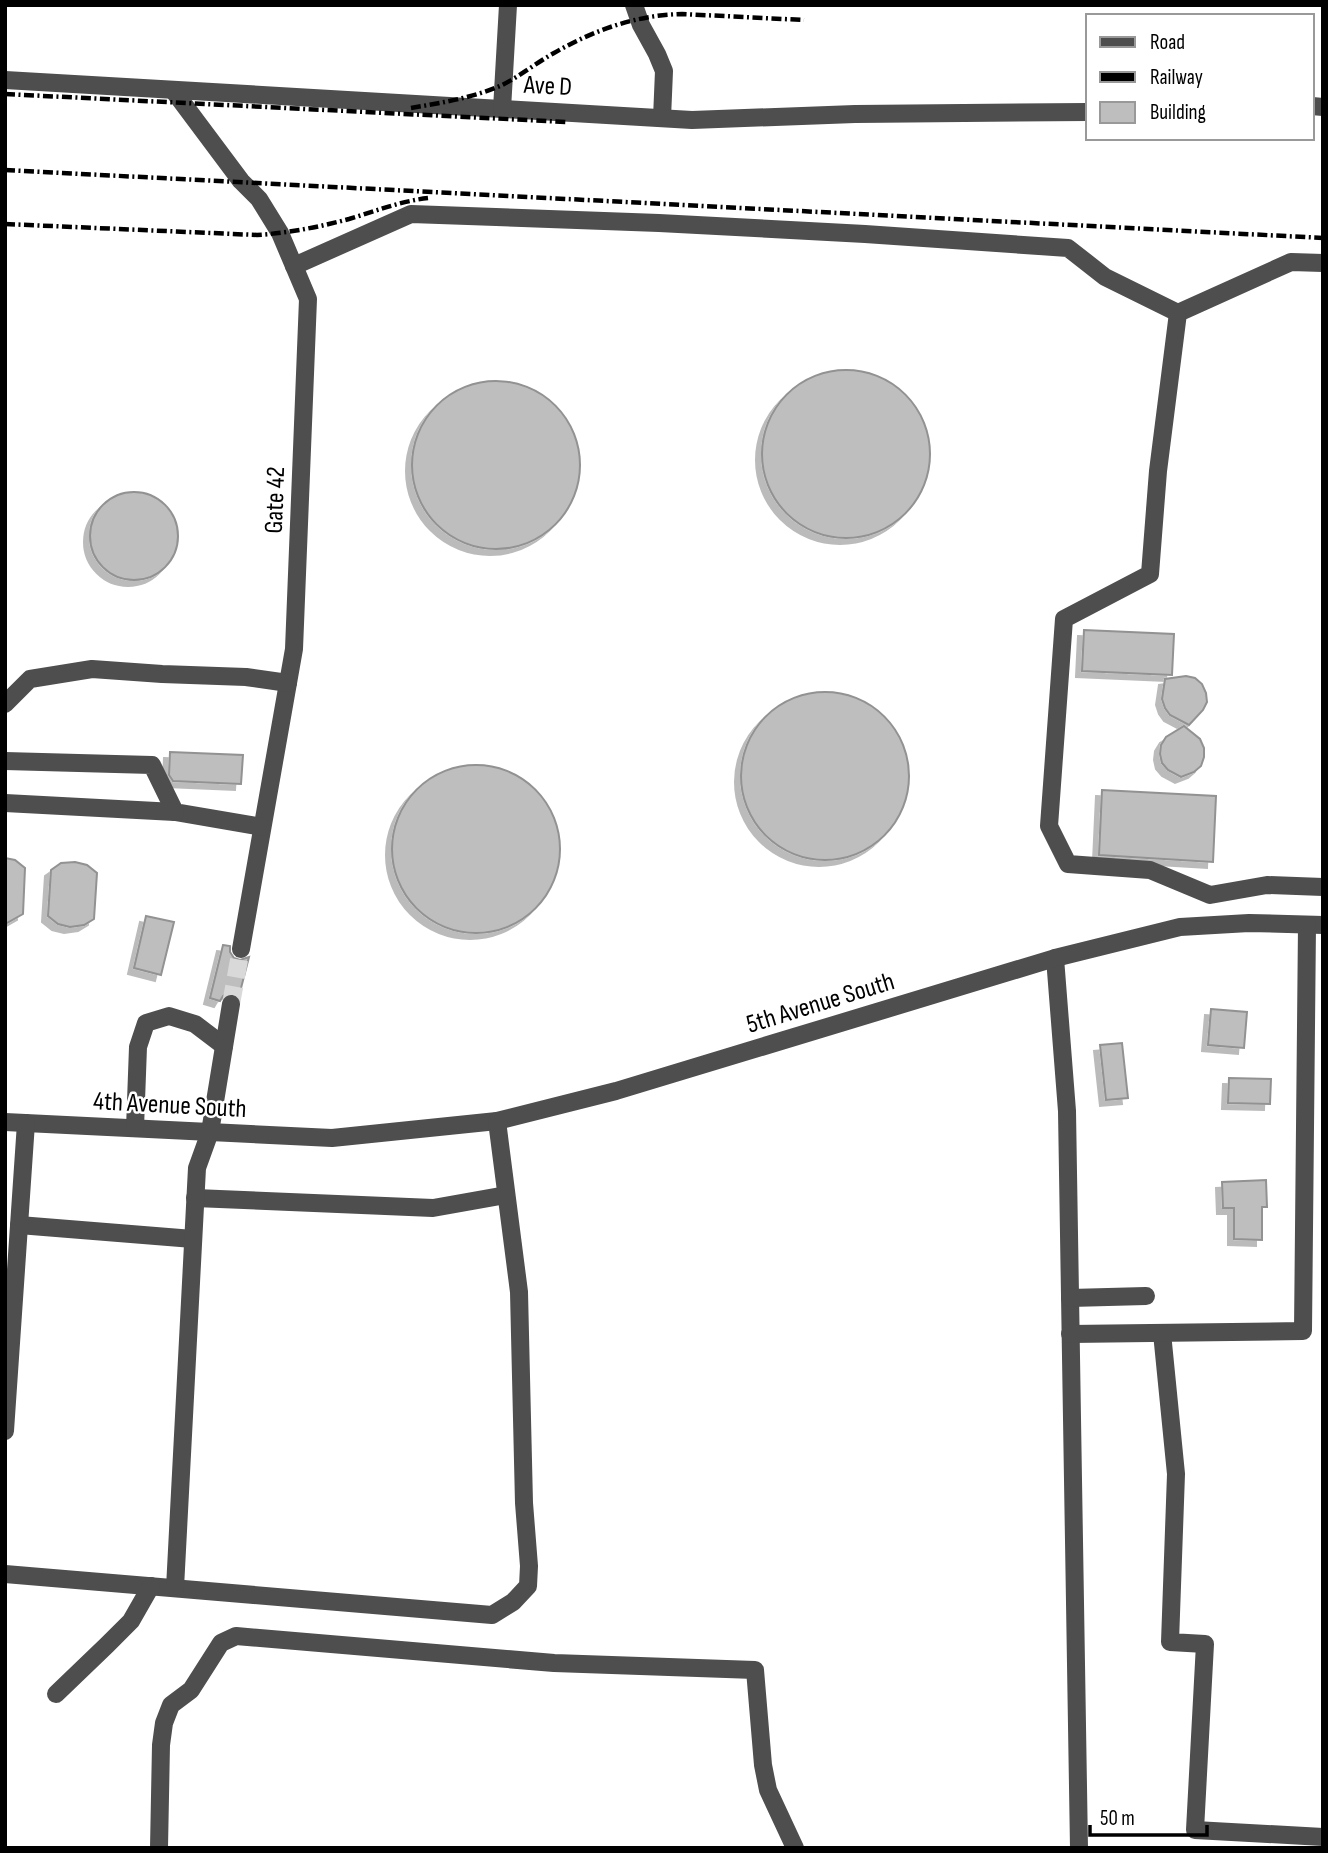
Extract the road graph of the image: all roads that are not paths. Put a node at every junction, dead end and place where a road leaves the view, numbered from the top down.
1 (508, 5) edge
2 (634, 5) edge
3 (5, 80) edge
4 (173, 90) junction
5 (502, 108) junction
6 (1086, 112) edge
7 (662, 118) junction
8 (1323, 263) edge
9 (294, 266) junction
10 (1178, 313) junction
11 (288, 683) junction
12 (5, 704) edge
13 (5, 761) edge
14 (5, 803) edge
15 (175, 812) junction
16 (262, 827) junction
17 (1323, 887) edge
18 (1315, 925) edge
19 (241, 949) tunnel mouth
20 (1055, 958) junction
21 (231, 1004) tunnel mouth
22 (224, 1046) junction
23 (496, 1121) junction
24 (5, 1122) edge
25 (26, 1123) junction
26 (135, 1128) junction
27 (210, 1132) junction
28 (332, 1138) joint
29 (506, 1195) junction
30 (195, 1198) junction
31 (19, 1225) junction
32 (193, 1239) junction
33 (1146, 1296) dead end
34 (1070, 1298) junction
35 (1162, 1333) junction
36 (1070, 1334) junction
37 (5, 1431) edge
38 (5, 1573) edge
39 (151, 1586) junction
40 (175, 1588) junction
41 (56, 1694) dead end
42 (1320, 1841) edge
43 (159, 1848) edge
44 (795, 1848) edge
45 (1079, 1848) edge

1 - 5 street
2 - 7 street
3 - 4 street, Ave D
4 - 5 street, Ave D
4 - 9 street, Gate 42
5 - 7 street, Ave D
6 - 7 street, Ave D
8 - 10 street
9 - 10 street
9 - 11 street, Gate 42
10 - 17 street
11 - 12 street
11 - 16 street, Gate 42
13 - 15 street
14 - 15 street
15 - 16 street
16 - 19 street, Gate 42
18 - 20 street, 5th Avenue South
18 - 35 street
20 - 23 street, 5th Avenue South
20 - 34 street
21 - 22 street
22 - 26 street
22 - 27 street
23 - 28 street, 5th Avenue South
23 - 29 street
24 - 25 street, 4th Avenue South
25 - 26 street, 4th Avenue South
25 - 31 street
26 - 27 street, 4th Avenue South
27 - 28 street, 4th Avenue South
27 - 30 street
29 - 30 street
29 - 40 street
30 - 32 street
31 - 32 street
31 - 37 street
32 - 40 street
33 - 34 street
34 - 36 street
35 - 36 street
35 - 42 street
36 - 45 street
38 - 39 street
39 - 40 street
39 - 41 street
43 - 44 street

